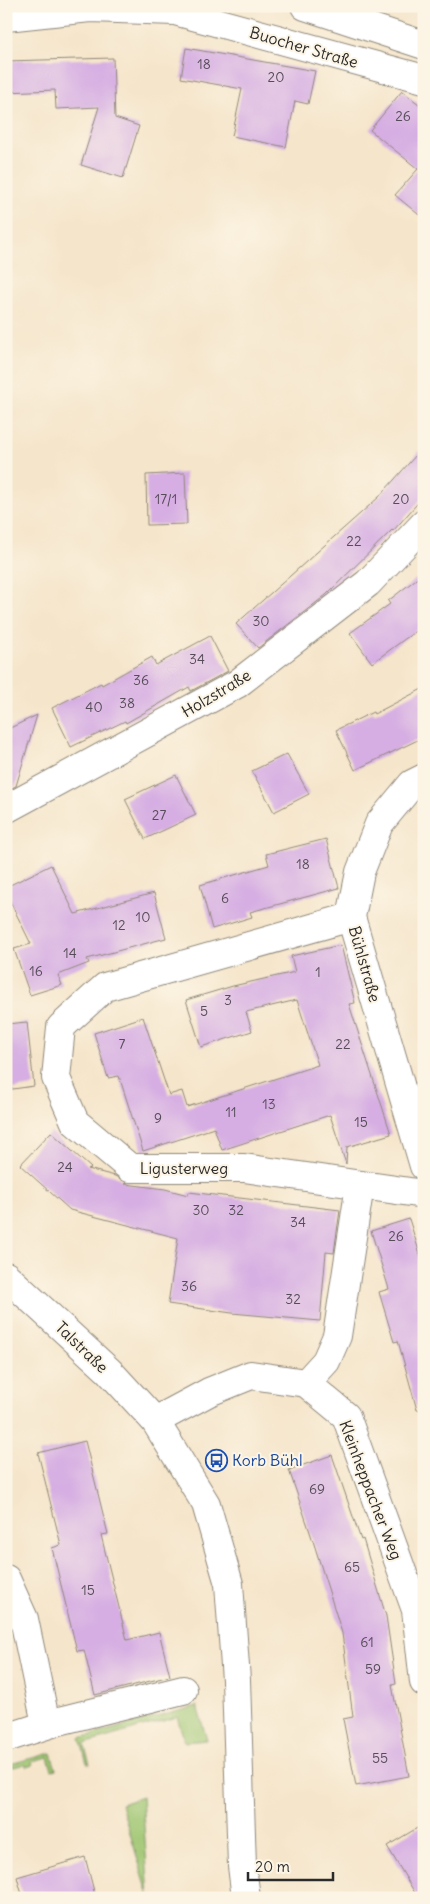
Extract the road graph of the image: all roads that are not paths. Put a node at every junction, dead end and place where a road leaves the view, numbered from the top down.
1 (305, 6) edge
2 (6, 17) edge
3 (424, 45) edge
4 (424, 79) edge
5 (424, 524) edge
6 (424, 778) edge
7 (6, 809) edge
8 (351, 916) junction
9 (424, 1166) edge
10 (360, 1185) junction
11 (424, 1194) edge
12 (6, 1276) edge
13 (306, 1383) junction
14 (155, 1421) junction
15 (6, 1579) edge
16 (420, 1609) edge
17 (424, 1682) edge
18 (183, 1690) dead end
19 (46, 1724) junction
20 (6, 1738) edge
21 (246, 1898) edge

1 - 3 street
2 - 4 street, Buocher Straße
5 - 7 street, Holzstraße
6 - 8 street, Bühlstraße
8 - 9 street, Bühlstraße
8 - 10 street, Ligusterweg
10 - 11 street, Ligusterweg
10 - 13 street
12 - 14 street, Talstraße
13 - 14 street
13 - 16 street, Kleinheppacher Weg
14 - 21 street, Talstraße
15 - 19 street
16 - 17 street, Kleinheppacher Weg
18 - 19 street
19 - 20 street

